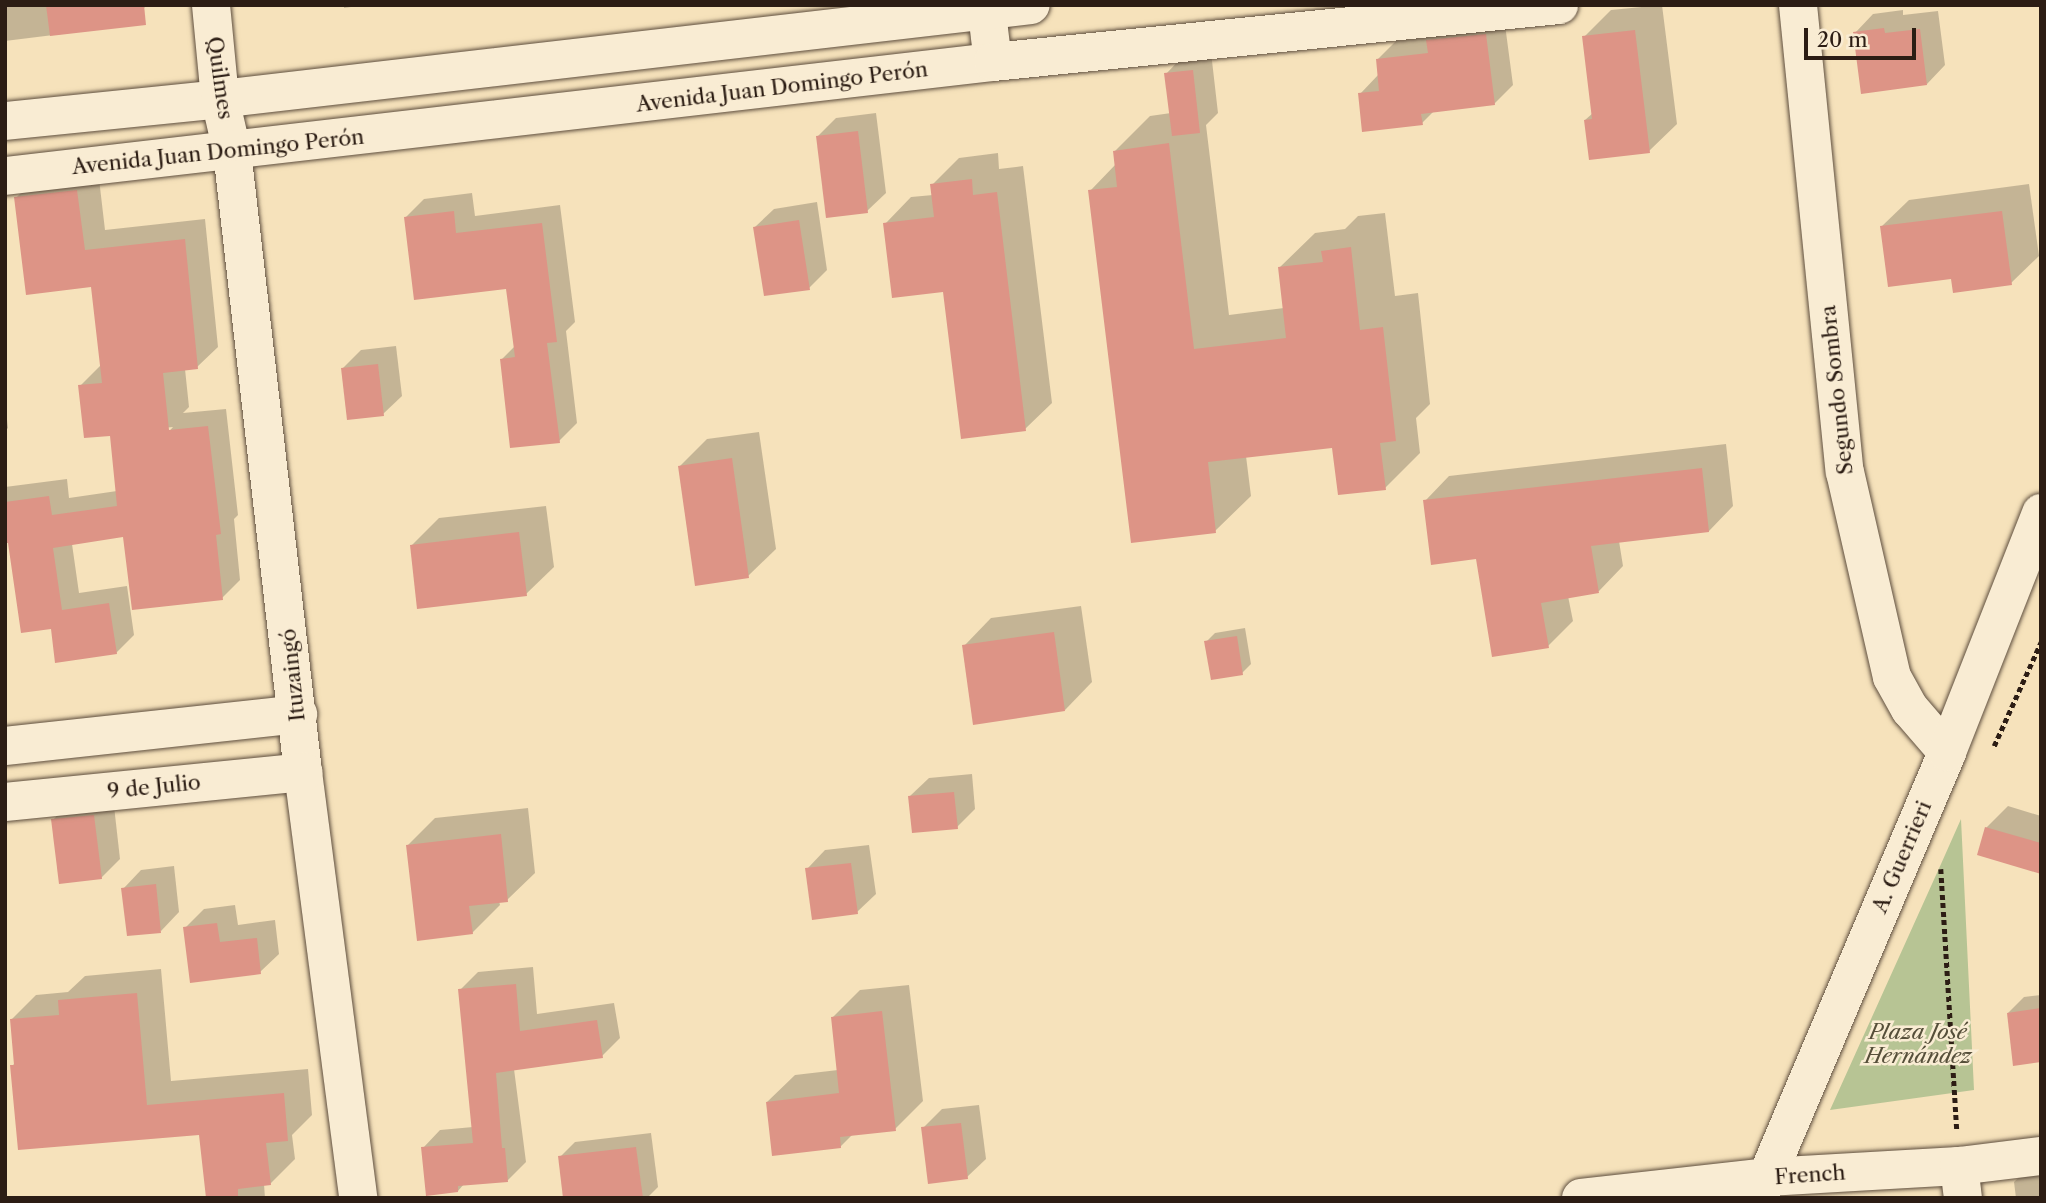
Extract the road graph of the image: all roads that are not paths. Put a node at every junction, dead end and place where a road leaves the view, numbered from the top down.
1 (211, 5) edge
2 (1031, 5) edge
3 (1559, 5) edge
4 (1798, 5) edge
5 (986, 8) edge
6 (993, 62) junction
7 (220, 99) junction
8 (5, 121) edge
9 (232, 151) junction
10 (5, 176) edge
11 (2037, 533) edge
12 (298, 714) junction
13 (5, 746) edge
14 (1947, 752) junction
15 (303, 772) junction
16 (5, 802) edge
17 (2041, 1156) edge
18 (1961, 1182) edge
19 (1763, 1188) edge
20 (358, 1198) edge
21 (1581, 1198) edge

1 - 7 street, Quilmes
2 - 5 street
3 - 6 street, Avenida Juan Domingo Perón
4 - 14 street, Segundo Sombra
5 - 6 street
5 - 7 street
6 - 9 street, Avenida Juan Domingo Perón
7 - 8 street
7 - 9 street, Quilmes
9 - 10 street, Avenida Juan Domingo Perón
9 - 12 street, Ituzaingó
11 - 14 street, A. Guerrieri
12 - 13 street
12 - 15 street, Ituzaingó
14 - 19 street, A. Guerrieri
15 - 16 street, 9 de Julio
15 - 20 street, Ituzaingó
17 - 18 street, French
18 - 19 street, French
19 - 21 street, French

